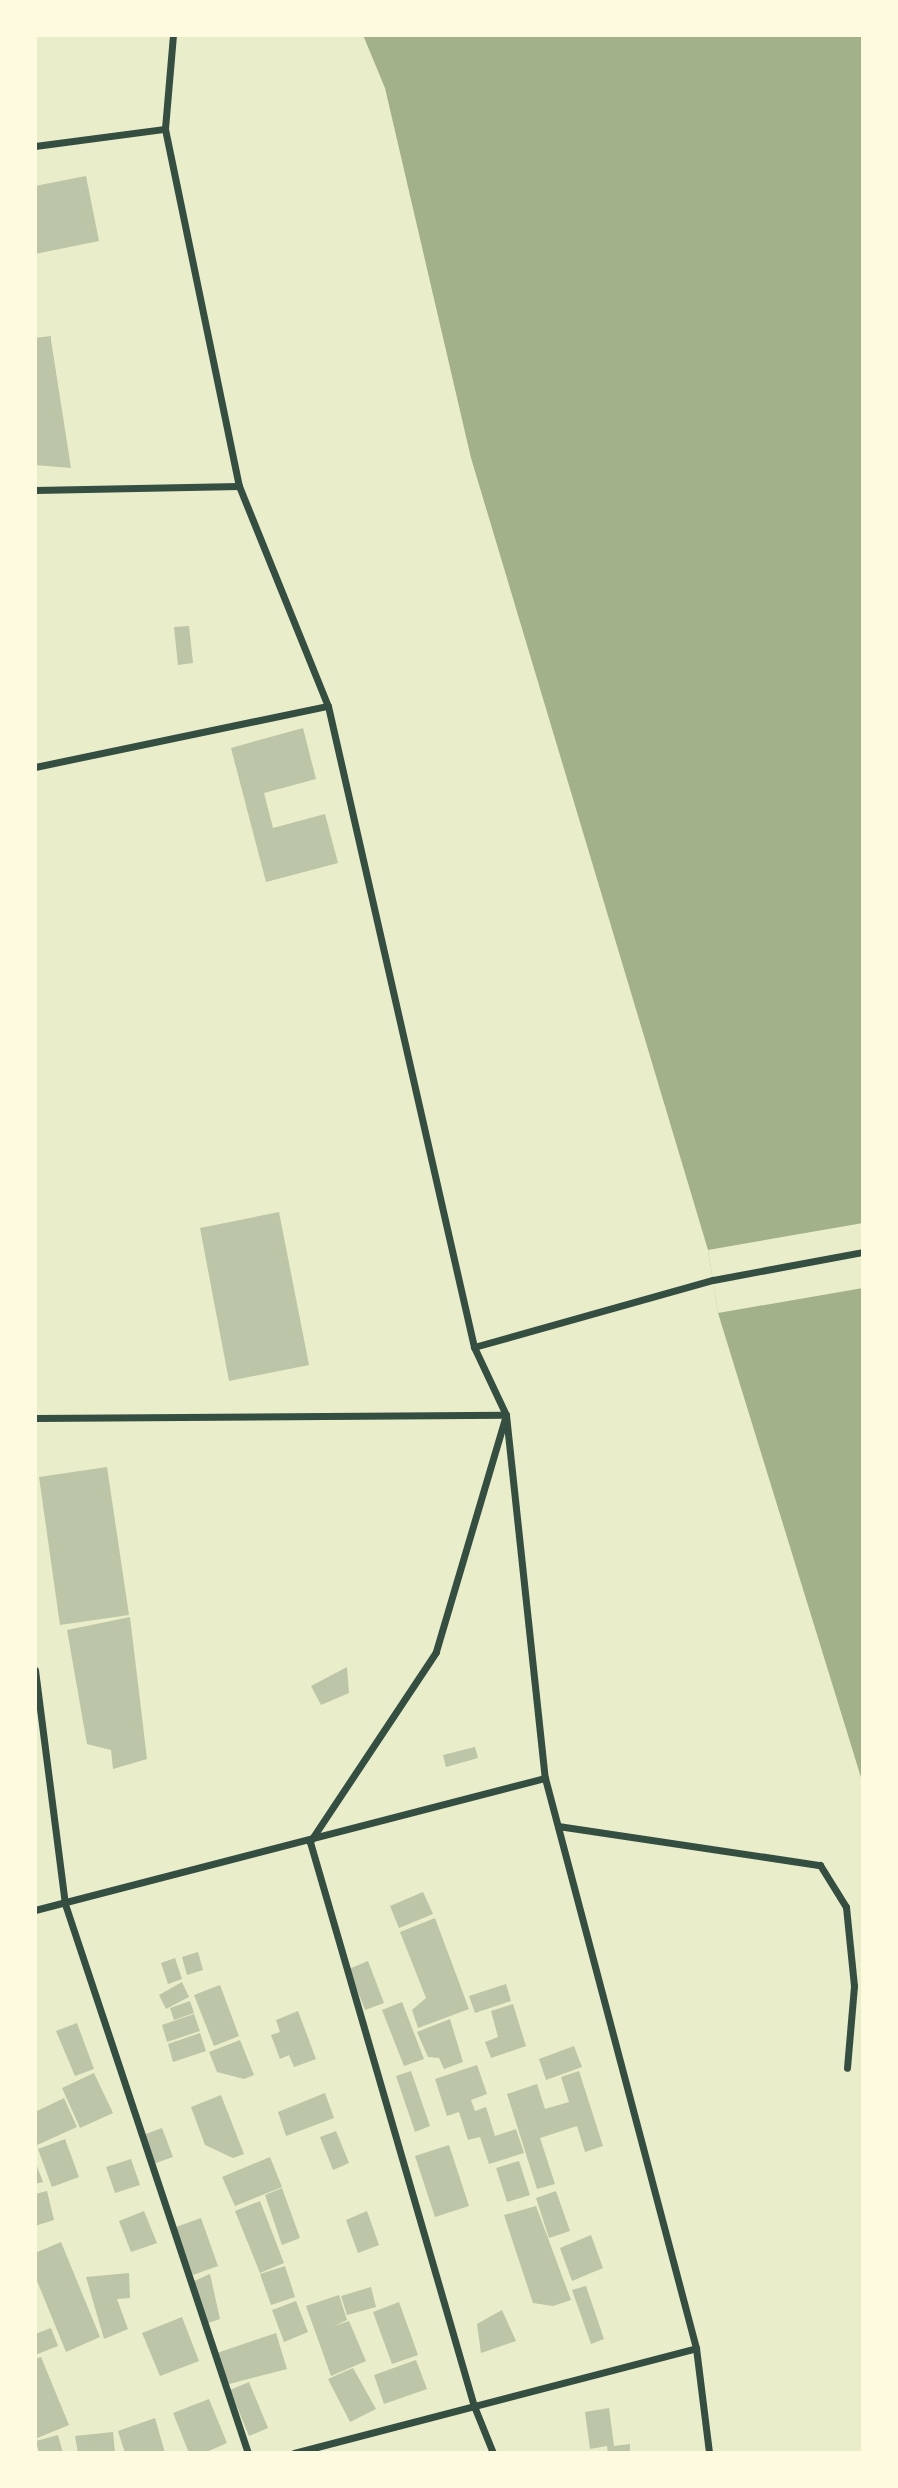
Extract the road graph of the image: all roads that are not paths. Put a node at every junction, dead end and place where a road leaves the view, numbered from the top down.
1 (173, 35) edge
2 (166, 129) junction
3 (35, 146) edge
4 (239, 486) junction
5 (35, 490) edge
6 (328, 706) junction
7 (35, 767) edge
8 (863, 1252) edge
9 (474, 1347) junction
10 (506, 1415) junction
11 (35, 1418) edge
12 (35, 1670) edge
13 (545, 1778) junction
14 (558, 1826) junction
15 (310, 1842) junction
16 (65, 1904) junction
17 (35, 1910) edge
18 (847, 2068) dead end
19 (695, 2348) junction
20 (474, 2406) junction
21 (248, 2453) edge
22 (294, 2453) edge
23 (493, 2453) edge
24 (709, 2453) edge

1 - 2 street
2 - 3 street
2 - 4 street
4 - 5 street
4 - 6 street
6 - 7 street
6 - 9 street
8 - 9 street
9 - 10 street
10 - 11 street
10 - 13 street
10 - 15 street
12 - 16 street
13 - 14 street
13 - 15 street
14 - 18 street
14 - 19 street
15 - 16 street
15 - 20 street
16 - 17 street
16 - 21 street
19 - 20 street
19 - 24 street
20 - 22 street
20 - 23 street

